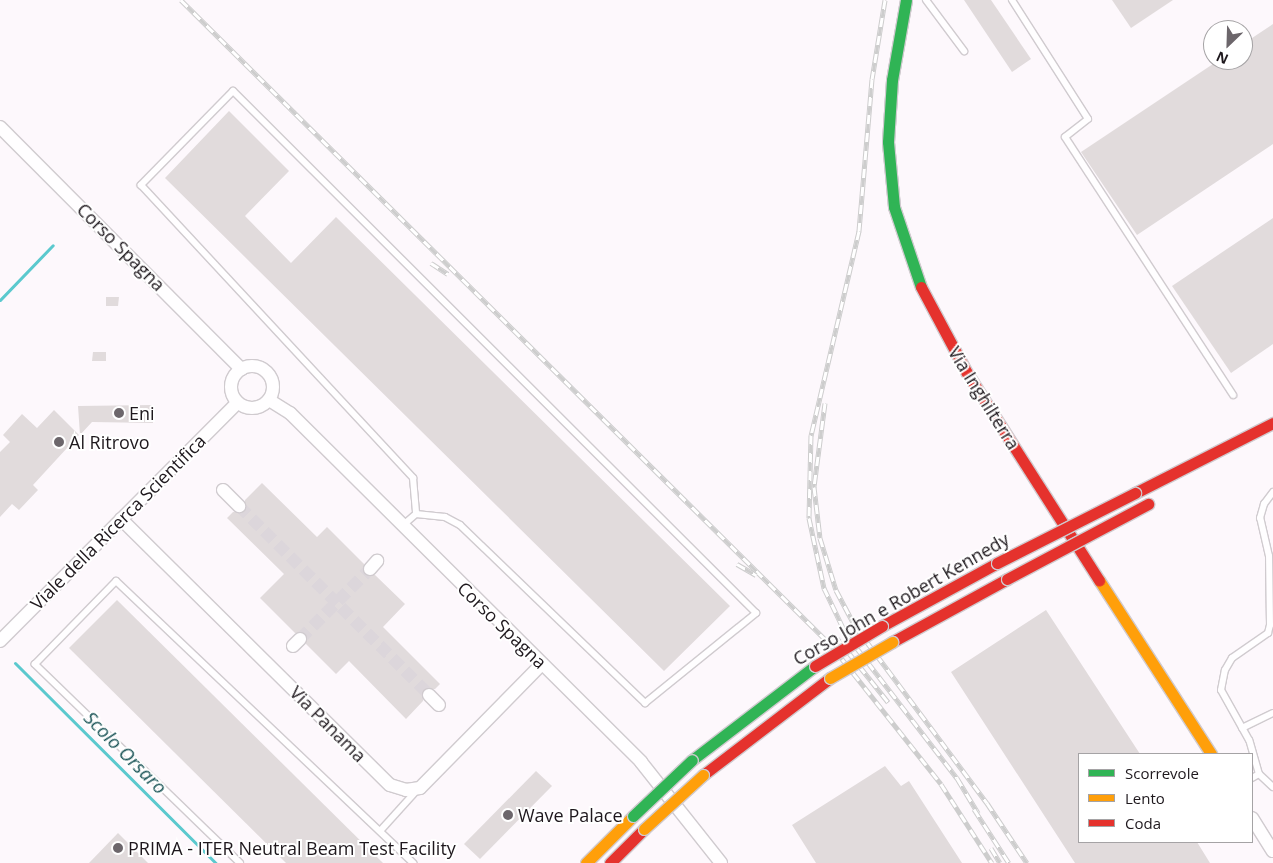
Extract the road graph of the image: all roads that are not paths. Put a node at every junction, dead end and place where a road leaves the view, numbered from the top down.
1 (906, 0) edge
2 (926, 0) edge
3 (1012, 0) edge
4 (964, 51) dead end
5 (0, 127) edge
6 (241, 369) junction
7 (1233, 394) dead end
8 (270, 400) junction
9 (237, 403) junction
10 (1273, 423) edge
11 (223, 490) dead end
12 (1273, 492) edge
13 (1152, 502) dead end
14 (239, 506) tunnel mouth
15 (416, 514) junction
16 (121, 519) junction
17 (401, 526) junction
18 (1270, 635) edge
19 (0, 641) edge
20 (542, 664) junction
21 (429, 695) tunnel mouth
22 (439, 705) dead end
23 (1273, 713) edge
24 (1242, 728) junction
25 (1210, 753) edge
26 (1251, 753) edge
27 (1253, 758) edge
28 (1259, 774) junction
29 (1253, 777) edge
30 (1273, 787) edge
31 (420, 788) junction
32 (1253, 820) edge
33 (380, 831) junction
34 (1273, 851) edge
35 (240, 863) edge
36 (413, 863) edge
37 (586, 863) edge
38 (610, 863) edge
39 (721, 863) edge

1 - 25 main road, Via Inghilterra
2 - 4 lane
3 - 7 lane
5 - 6 street, Corso Spagna
6 - 8 street
6 - 9 street
8 - 9 street
8 - 17 street, Corso Spagna
9 - 16 street, Viale della Ricerca Scientifica
10 - 37 main road, Corso John e Robert Kennedy, bridge
11 - 14 street
12 - 18 lane
13 - 38 main road, Corso John e Robert Kennedy, bridge
15 - 15 lane
15 - 17 lane
16 - 19 street, Viale della Ricerca Scientifica
16 - 31 street, Via Panama
17 - 20 street, Corso Spagna
18 - 24 lane
20 - 31 street
20 - 39 street, Corso Spagna
21 - 22 street
23 - 24 lane
24 - 26 lane
27 - 28 lane
28 - 29 lane
28 - 30 lane
31 - 33 lane
32 - 34 street
33 - 35 lane
33 - 36 lane

